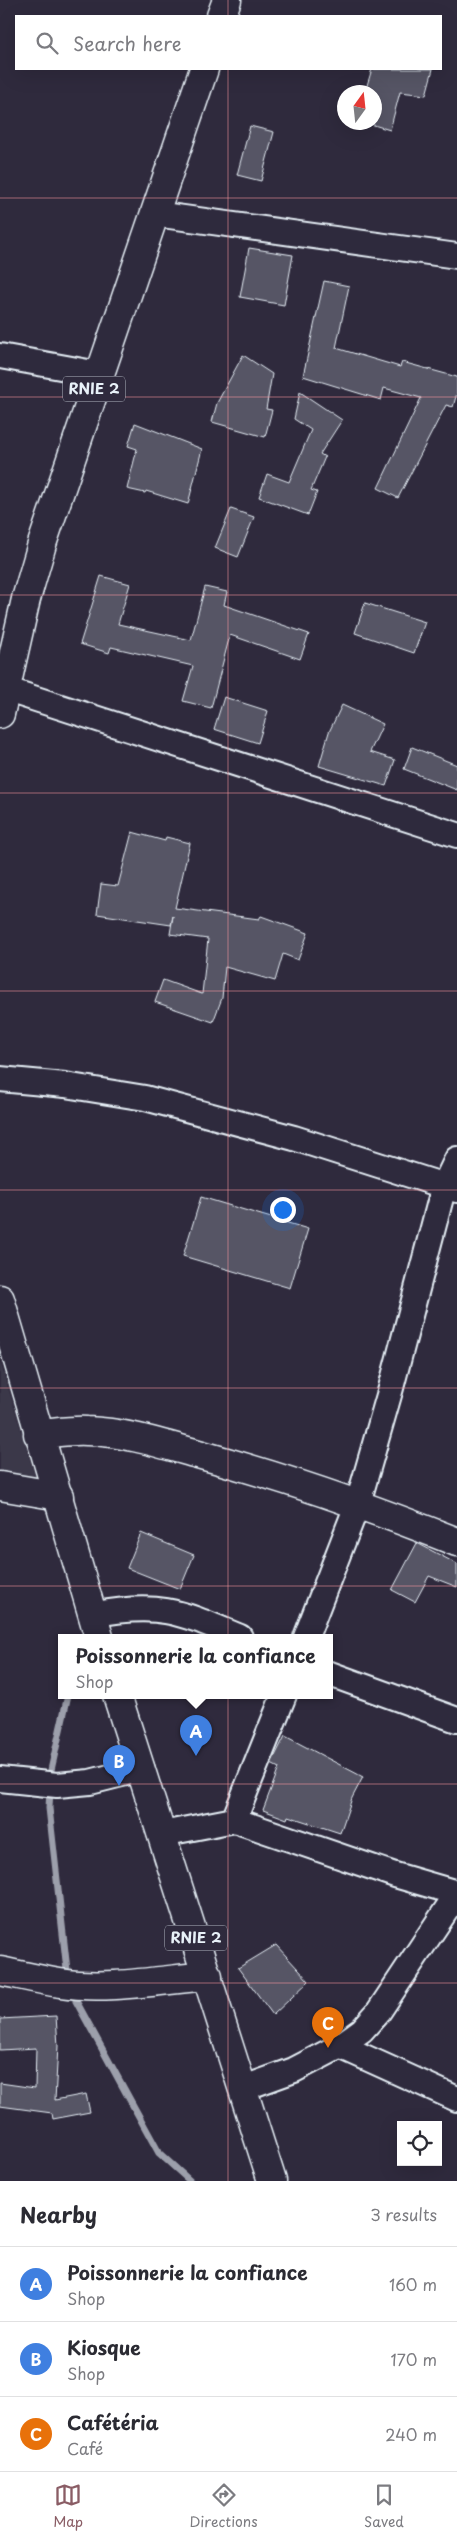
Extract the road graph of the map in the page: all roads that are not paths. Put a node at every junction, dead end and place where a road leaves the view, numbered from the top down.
1 (227, 0) edge
2 (221, 15) edge
3 (204, 70) edge
4 (155, 214) junction
5 (457, 256) edge
6 (0, 356) edge
7 (99, 374) junction
8 (7, 649) edge
9 (2, 701) edge
10 (457, 835) edge
11 (0, 1079) edge
12 (457, 1159) edge
13 (451, 1188) edge
14 (0, 1299) edge
15 (38, 1434) junction
16 (0, 1486) edge
17 (59, 1496) junction
18 (358, 1503) junction
19 (457, 1542) edge
20 (95, 1626) edge
21 (233, 1634) edge
22 (307, 1634) edge
23 (333, 1675) edge
24 (118, 1699) edge
25 (282, 1699) edge
26 (457, 1720) edge
27 (142, 1770) junction
28 (0, 1779) edge
29 (234, 1820) junction
30 (162, 1834) junction
31 (457, 1893) edge
32 (0, 1971) edge
33 (208, 1976) junction
34 (340, 2046) junction
35 (244, 2088) junction
36 (457, 2099) edge
37 (272, 2181) edge

1 - 2 main road
3 - 4 main road, RNIE 2
4 - 5 street
4 - 7 main road, RNIE 2
6 - 7 street
7 - 8 main road, RNIE 2
8 - 9 main road, RNIE 2
9 - 10 street
11 - 13 street
12 - 13 street
13 - 18 street
14 - 15 main road
15 - 17 main road
15 - 18 main road
16 - 17 main road
17 - 20 main road
18 - 19 main road
18 - 22 street
20 - 21 street
23 - 26 street
24 - 27 main road, RNIE 2
25 - 29 street
27 - 28 street
27 - 30 main road, RNIE 2
29 - 30 street
29 - 31 street
30 - 33 main road, RNIE 2
31 - 34 street
32 - 33 main road
33 - 35 main road, RNIE 2
34 - 35 street
34 - 36 street
35 - 37 main road, RNIE 2

